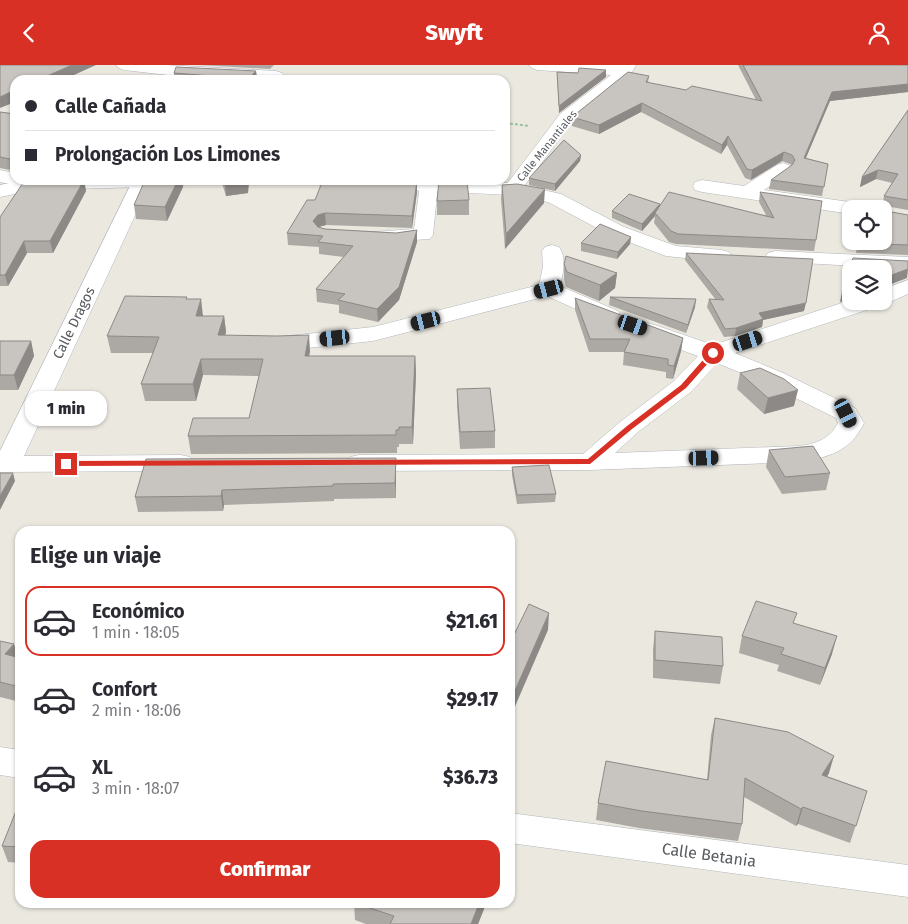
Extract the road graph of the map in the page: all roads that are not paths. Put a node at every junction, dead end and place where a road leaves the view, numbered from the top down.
1 (124, 65) edge
2 (537, 65) edge
3 (626, 68) edge
4 (258, 75) edge
5 (783, 169) edge
6 (18, 185) edge
7 (140, 185) edge
8 (429, 185) joint
9 (702, 186) dead end
10 (512, 189) junction
11 (0, 191) edge
12 (748, 192) junction
13 (842, 207) edge
14 (360, 235) edge
15 (552, 251) dead end
16 (908, 263) edge
17 (908, 287) edge
18 (549, 289) junction
19 (892, 293) edge
20 (844, 310) edge
21 (278, 344) edge
22 (713, 353) junction
23 (590, 462) junction
24 (204, 463) edge
25 (332, 463) edge
26 (3, 464) edge
27 (0, 761) edge
28 (15, 763) edge
29 (515, 829) edge
30 (908, 881) edge

1 - 4 street
2 - 3 street
3 - 10 street, Calle Manantiales
5 - 12 street
6 - 11 street
7 - 26 street, Calle Dragos
8 - 10 street
8 - 14 street
9 - 12 street
10 - 16 street
12 - 13 street
15 - 18 street
17 - 19 street
18 - 21 street
18 - 22 street
20 - 22 street
22 - 23 street
22 - 23 street
23 - 25 street
24 - 26 street
27 - 28 street
29 - 30 street, Calle Betania

